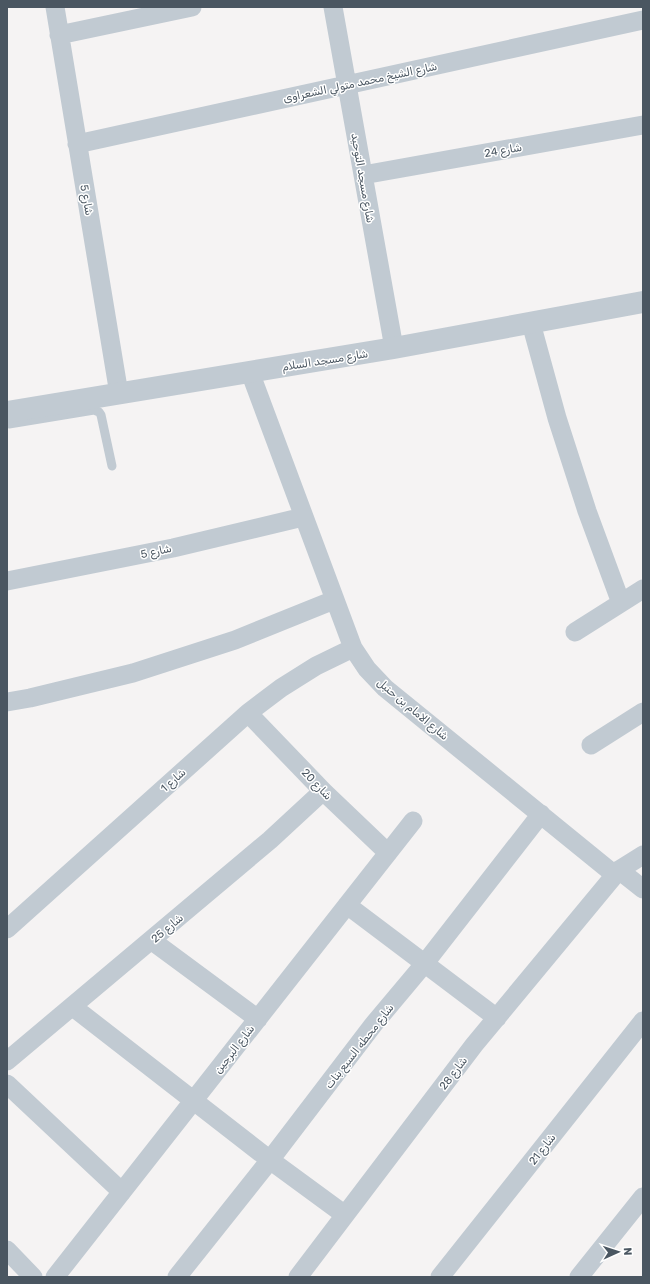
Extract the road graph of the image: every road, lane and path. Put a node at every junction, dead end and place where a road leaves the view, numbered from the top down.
1 (55, 7) edge
2 (192, 7) edge
3 (333, 7) edge
4 (643, 20) edge
5 (59, 35) junction
6 (347, 85) junction
7 (643, 125) edge
8 (77, 144) junction
9 (363, 176) junction
10 (643, 302) edge
11 (531, 323) junction
12 (394, 348) junction
13 (250, 372) junction
14 (119, 394) junction
15 (7, 412) edge
16 (7, 423) edge
17 (112, 466) dead end
18 (303, 517) junction
19 (7, 581) edge
20 (643, 589) edge
21 (334, 600) junction
22 (621, 603) junction
23 (575, 632) dead end
24 (352, 648) junction
25 (7, 702) edge
26 (248, 712) junction
27 (643, 712) edge
28 (591, 745) dead end
29 (323, 791) junction
30 (541, 814) junction
31 (413, 821) dead end
32 (388, 853) junction
33 (643, 855) edge
34 (617, 873) junction
35 (643, 889) edge
36 (348, 905) junction
37 (7, 929) edge
38 (152, 940) junction
39 (425, 963) junction
40 (72, 1007) junction
41 (497, 1018) junction
42 (258, 1019) junction
43 (643, 1021) edge
44 (7, 1061) edge
45 (7, 1084) edge
46 (194, 1100) junction
47 (270, 1160) junction
48 (122, 1192) junction
49 (643, 1197) edge
50 (345, 1215) junction
51 (7, 1250) edge
52 (32, 1277) edge
53 (55, 1277) edge
54 (177, 1277) edge
55 (298, 1277) edge
56 (440, 1277) edge
57 (579, 1277) edge

1 - 5 street, شارع 5
2 - 5 street
3 - 6 street, شارع مسجد التوحيد
4 - 6 street, شارع الشيخ محمد متولي الشعراوى
5 - 8 street, شارع 5
6 - 8 street, شارع الشيخ محمد متولي الشعراوى
6 - 9 street, شارع مسجد التوحيد
7 - 9 street, شارع 24
8 - 14 street, شارع 5
9 - 12 street, شارع مسجد التوحيد
10 - 11 street, شارع مسجد السلام
11 - 12 street, شارع مسجد السلام
11 - 22 street
12 - 13 street, شارع مسجد السلام
13 - 14 street, شارع مسجد السلام
13 - 18 street, شارع الامام بن حنبل
14 - 15 street, شارع مسجد السلام
16 - 17 lane
18 - 19 street, شارع 5
18 - 21 street, شارع الامام بن حنبل
20 - 22 street
21 - 24 street, شارع الامام بن حنبل
21 - 25 street
22 - 23 street
24 - 26 street, شارع 1
24 - 30 street, شارع الامام بن حنبل
26 - 29 street, شارع 20
26 - 37 street, شارع 1
27 - 28 street
29 - 32 street, شارع 20
29 - 38 street, شارع 25
30 - 34 street, شارع الامام بن حنبل
30 - 39 street, شارع محطه السبع بنات
31 - 32 street, شارع البرجين
32 - 36 street, شارع البرجين
33 - 34 street, شارع 28
34 - 35 street, شارع الامام بن حنبل
34 - 41 street, شارع 28
36 - 39 street
36 - 42 street, شارع البرجين
38 - 40 street, شارع 25
38 - 42 street
39 - 41 street
39 - 47 street, شارع محطه السبع بنات
40 - 44 street, شارع 25
40 - 46 street
41 - 50 street, شارع 28
42 - 46 street, شارع البرجين
43 - 56 street, شارع 21
45 - 48 street
46 - 47 street
46 - 48 street, شارع البرجين
47 - 50 street
47 - 54 street, شارع محطه السبع بنات
48 - 53 street, شارع البرجين
49 - 57 street
50 - 55 street, شارع 28
51 - 52 street

